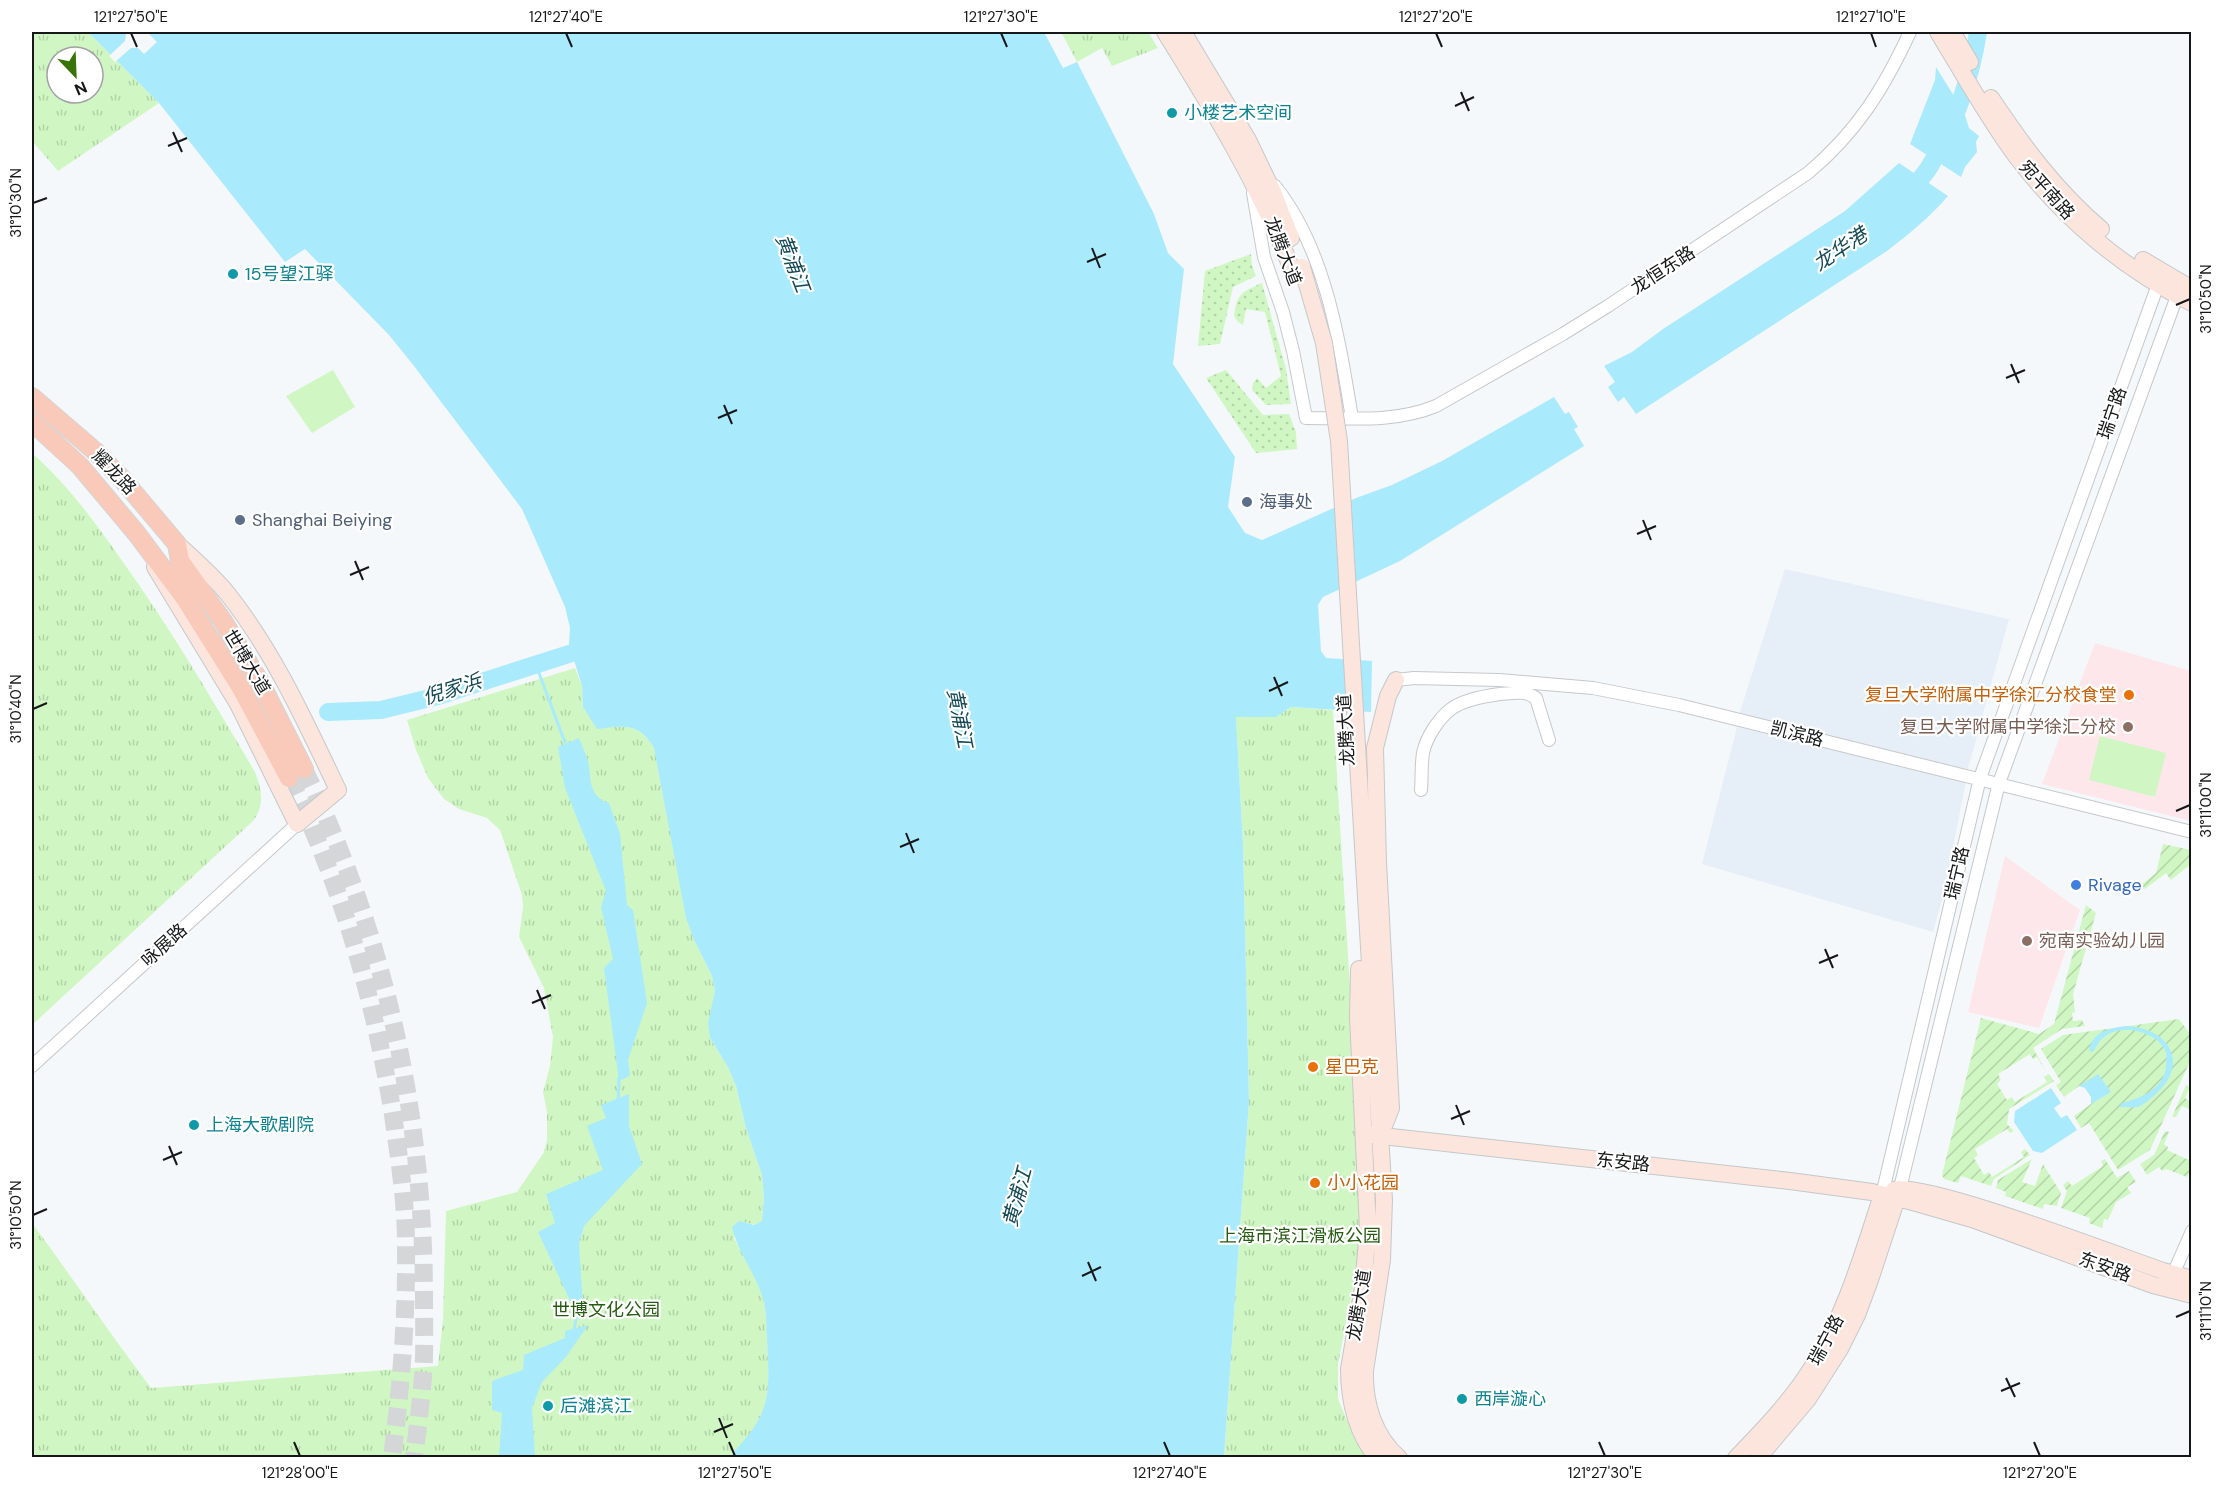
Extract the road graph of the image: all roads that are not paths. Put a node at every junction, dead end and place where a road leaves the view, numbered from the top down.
1 (1165, 32) edge
2 (1184, 32) edge
3 (1910, 32) edge
4 (1944, 34) edge
5 (1258, 177) junction
6 (2160, 278) junction
7 (2185, 293) edge
8 (32, 397) edge
9 (1352, 418) junction
10 (32, 422) edge
11 (138, 534) junction
12 (179, 553) junction
13 (165, 573) joint
14 (1395, 680) joint
15 (1549, 740) dead end
16 (1980, 778) junction
17 (1999, 783) junction
18 (1421, 790) dead end
19 (297, 824) junction
20 (2192, 832) edge
21 (32, 1066) edge
22 (1372, 1134) junction
23 (1893, 1194) junction
24 (2192, 1231) edge
25 (2192, 1279) edge
26 (2170, 1281) junction
27 (2192, 1295) edge
28 (1377, 1458) edge
29 (1399, 1458) edge
30 (1736, 1458) edge
31 (1758, 1458) edge

1 - 5 main road, 龙腾大道
2 - 5 main road, 龙腾大道
3 - 9 street, 龙恒东路
4 - 6 main road, 宛平南路
4 - 6 main road, 宛平南路
5 - 9 street
5 - 9 street, 龙恒东路
5 - 22 main road, 龙腾大道, bridge
6 - 7 main road, 宛平南路
6 - 16 street, 瑞宁路
7 - 17 street, 瑞宁路
8 - 12 main road, 耀龙路
10 - 11 main road, 耀龙路
11 - 13 main road, 耀龙路
11 - 19 main road
12 - 13 main road, 世博大道
12 - 19 main road
14 - 16 street, 凯滨路
14 - 22 main road
15 - 18 street
16 - 17 street, 凯滨路
16 - 23 street, 瑞宁路
17 - 20 street, 凯滨路
17 - 23 street, 瑞宁路
19 - 21 street, 咏展路
22 - 23 main road, 东安路
22 - 28 main road, 龙腾大道
22 - 29 main road, 龙腾大道
23 - 26 main road, 东安路
23 - 30 main road, 瑞宁路
23 - 31 main road, 瑞宁路
24 - 26 street
25 - 26 main road, 东安路
26 - 27 main road, 东安路

